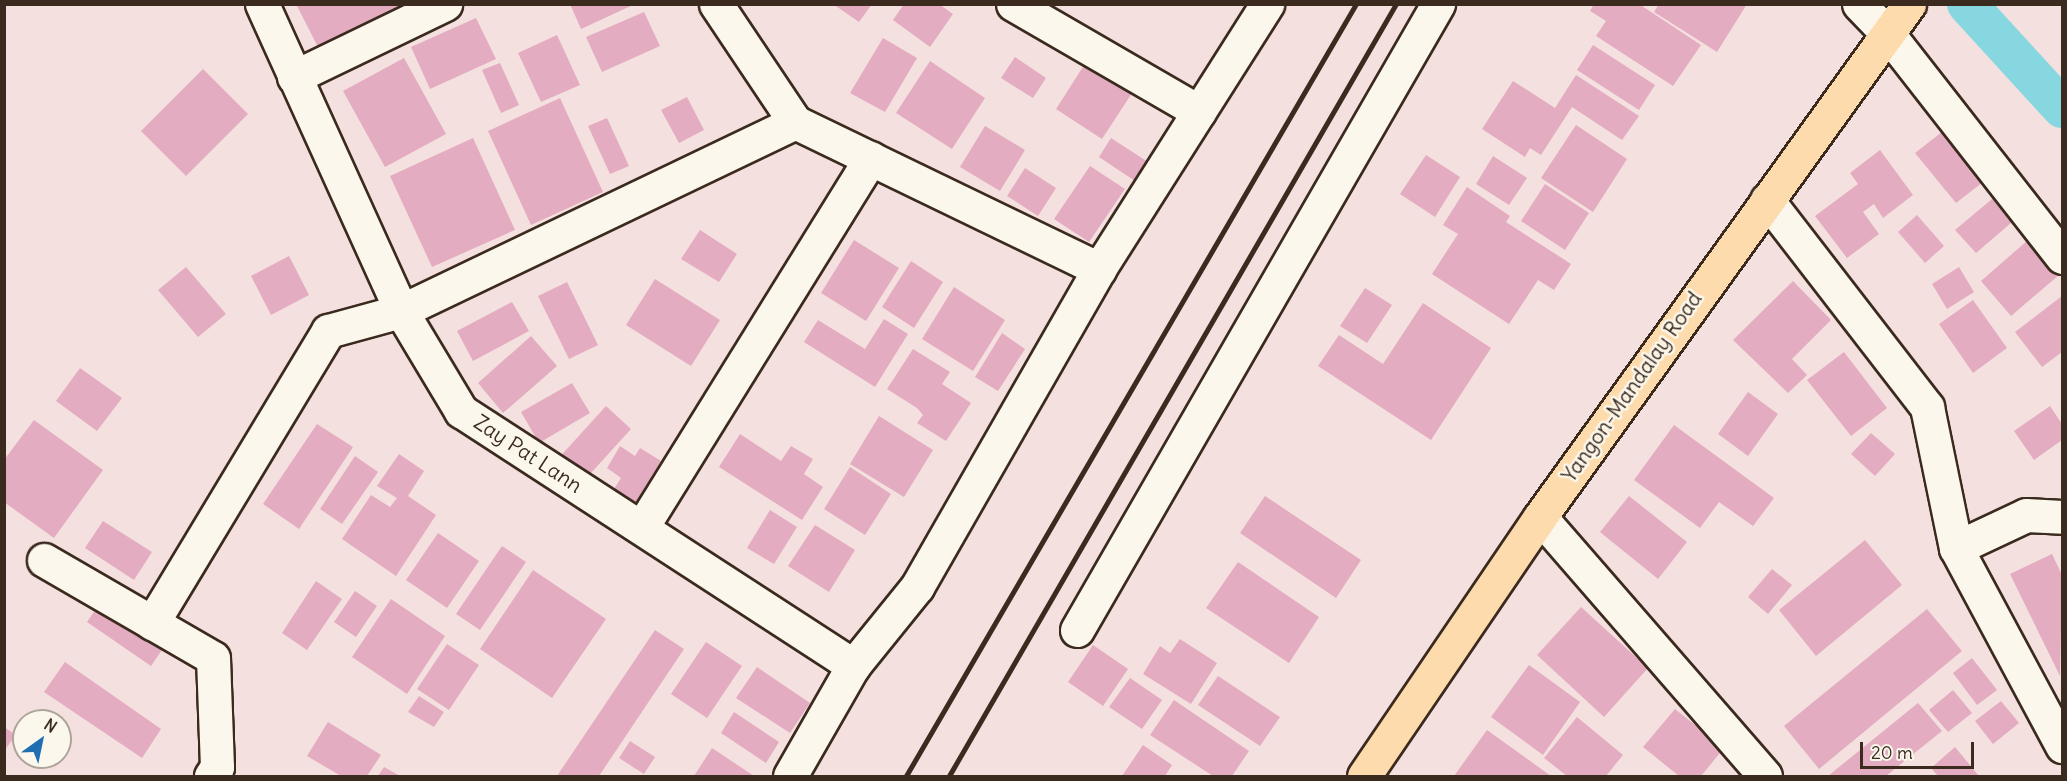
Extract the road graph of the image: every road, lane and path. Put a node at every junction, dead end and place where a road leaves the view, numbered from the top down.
1 (262, 4) edge
2 (445, 4) edge
3 (717, 4) edge
4 (1013, 4) edge
5 (1266, 4) edge
6 (1438, 4) edge
7 (1859, 4) edge
8 (1909, 5) edge
9 (1888, 34) junction
10 (294, 77) junction
11 (1199, 112) junction
12 (795, 122) junction
13 (871, 158) junction
14 (1767, 200) junction
15 (2062, 257) edge
16 (1099, 269) junction
17 (402, 311) junction
18 (2062, 516) edge
19 (1540, 517) junction
20 (642, 527) junction
21 (1956, 548) junction
22 (44, 560) dead end
23 (152, 623) junction
24 (1077, 630) dead end
25 (853, 666) junction
26 (2062, 746) edge
27 (211, 777) edge
28 (790, 777) edge
29 (1364, 777) edge
30 (1765, 777) edge

1 - 10 street, Zay Pat Lann
2 - 10 street
3 - 12 street
4 - 11 street
5 - 11 street
6 - 24 street
7 - 9 street
8 - 9 highway, Yangon-Mandalay Road
9 - 14 highway, Yangon-Mandalay Road
9 - 15 street
10 - 17 street, Zay Pat Lann
11 - 16 street
12 - 13 street
12 - 17 street
13 - 16 street
13 - 20 street
14 - 19 highway, Yangon-Mandalay Road
14 - 21 street
16 - 25 street
17 - 20 street, Zay Pat Lann
17 - 23 street
18 - 21 street
19 - 29 highway, Yangon-Mandalay Road
19 - 30 street
20 - 25 street, Zay Pat Lann
21 - 26 street
22 - 23 street
23 - 27 street
25 - 28 street

